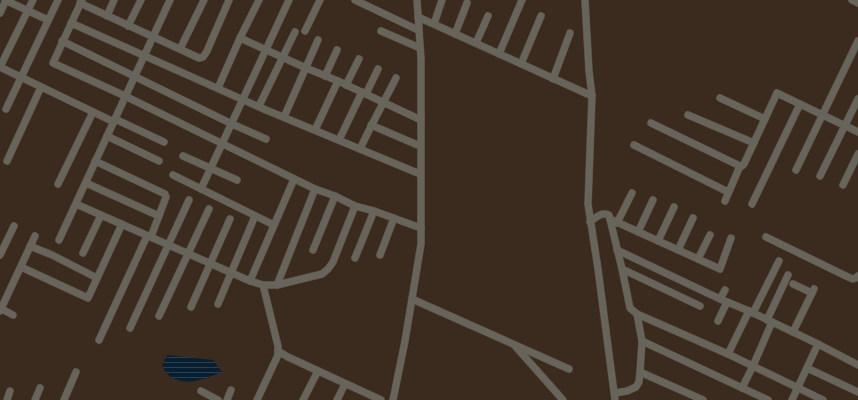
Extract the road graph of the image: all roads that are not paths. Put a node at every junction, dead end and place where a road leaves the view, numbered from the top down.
1 (6, 0) edge
2 (33, 0) edge
3 (58, 0) edge
4 (114, 0) edge
5 (141, 0) edge
6 (170, 0) edge
7 (204, 0) edge
8 (229, 0) edge
9 (259, 0) edge
10 (289, 0) edge
11 (320, 0) edge
12 (354, 0) edge
13 (416, 0) edge
14 (442, 0) edge
15 (522, 0) edge
16 (586, 0) edge
17 (852, 0) edge
18 (81, 2) edge
19 (467, 3) dead end
20 (858, 3) edge
21 (28, 11) junction
22 (0, 13) edge
23 (107, 16) junction
24 (488, 16) dead end
25 (541, 16) dead end
26 (418, 17) junction
27 (48, 20) junction
28 (72, 23) junction
29 (434, 24) junction
30 (128, 26) junction
31 (418, 30) junction
32 (305, 31) dead end
33 (381, 31) dead end
34 (295, 32) dead end
35 (570, 33) dead end
36 (455, 34) junction
37 (153, 37) junction
38 (240, 38) junction
39 (318, 40) dead end
40 (62, 41) junction
41 (858, 41) edge
42 (476, 43) junction
43 (420, 48) junction
44 (180, 49) junction
45 (265, 49) junction
46 (337, 50) dead end
47 (499, 54) junction
48 (145, 55) junction
49 (283, 57) junction
50 (359, 59) dead end
51 (521, 64) junction
52 (0, 67) edge
53 (306, 68) junction
54 (378, 69) dead end
55 (135, 76) junction
56 (325, 76) junction
57 (21, 78) junction
58 (396, 78) dead end
59 (553, 79) junction
60 (338, 81) junction
61 (346, 85) junction
62 (41, 87) junction
63 (218, 88) junction
64 (364, 93) junction
65 (126, 96) junction
66 (592, 96) junction
67 (720, 98) dead end
68 (858, 98) edge
69 (242, 99) junction
70 (384, 103) junction
71 (800, 104) junction
72 (259, 106) junction
73 (6, 109) dead end
74 (93, 112) junction
75 (688, 115) dead end
76 (822, 115) junction
77 (284, 117) junction
78 (765, 119) junction
79 (115, 120) junction
80 (420, 120) junction
81 (651, 123) dead end
82 (232, 124) junction
83 (371, 125) junction
84 (845, 126) junction
85 (315, 130) junction
86 (858, 132) edge
87 (107, 136) junction
88 (266, 139) dead end
89 (339, 140) junction
90 (164, 142) dead end
91 (223, 143) junction
92 (754, 143) junction
93 (634, 145) dead end
94 (420, 146) junction
95 (360, 149) junction
96 (858, 154) edge
97 (183, 156) dead end
98 (7, 161) dead end
99 (96, 161) junction
100 (159, 161) dead end
101 (740, 166) junction
102 (211, 169) junction
103 (796, 170) dead end
104 (420, 174) junction
105 (173, 175) dead end
106 (820, 176) dead end
107 (294, 178) junction
108 (237, 180) dead end
109 (86, 183) junction
110 (58, 184) dead end
111 (843, 185) dead end
112 (201, 189) junction
113 (315, 189) junction
114 (728, 192) junction
115 (632, 193) dead end
116 (335, 196) junction
117 (189, 200) dead end
118 (653, 200) dead end
119 (724, 201) dead end
120 (76, 204) junction
121 (752, 204) dead end
122 (355, 206) junction
123 (674, 207) dead end
124 (209, 210) dead end
125 (374, 211) junction
126 (101, 215) junction
127 (159, 216) junction
128 (255, 216) junction
129 (394, 218) junction
130 (693, 218) dead end
131 (230, 219) dead end
132 (610, 219) junction
133 (590, 222) junction
134 (617, 223) junction
135 (122, 224) junction
136 (274, 225) junction
137 (14, 226) dead end
138 (421, 228) junction
139 (638, 232) junction
140 (710, 235) dead end
141 (35, 236) dead end
142 (149, 236) junction
143 (766, 237) dead end
144 (730, 238) dead end
145 (59, 240) dead end
146 (658, 241) junction
147 (168, 245) junction
148 (30, 246) junction
149 (312, 250) dead end
150 (617, 250) junction
151 (678, 250) junction
152 (82, 253) dead end
153 (188, 254) junction
154 (0, 255) edge
155 (380, 255) dead end
156 (355, 258) dead end
157 (698, 259) junction
158 (779, 262) dead end
159 (210, 264) junction
160 (20, 267) junction
161 (622, 268) junction
162 (231, 273) junction
163 (788, 275) dead end
164 (858, 276) edge
165 (97, 278) junction
166 (250, 281) junction
167 (793, 284) dead end
168 (263, 285) junction
169 (277, 285) junction
170 (725, 290) dead end
171 (412, 299) junction
172 (724, 301) junction
173 (218, 304) dead end
174 (700, 306) dead end
175 (191, 307) dead end
176 (0, 310) edge
177 (751, 312) junction
178 (637, 314) junction
179 (13, 315) dead end
180 (159, 316) dead end
181 (718, 321) dead end
182 (770, 321) junction
183 (130, 328) dead end
184 (793, 332) junction
185 (99, 340) dead end
186 (642, 341) junction
187 (818, 344) junction
188 (515, 345) junction
189 (278, 351) junction
190 (728, 354) junction
191 (858, 365) edge
192 (753, 366) junction
193 (807, 368) junction
194 (569, 370) dead end
195 (318, 371) junction
196 (76, 372) dead end
197 (640, 372) junction
198 (345, 384) junction
199 (798, 387) junction
200 (40, 388) dead end
201 (742, 388) junction
202 (231, 390) dead end
203 (10, 391) dead end
204 (201, 391) dead end
205 (858, 392) edge
206 (368, 397) edge
207 (615, 397) edge
208 (7, 400) edge
209 (35, 400) edge
210 (64, 400) edge
211 (218, 400) edge
212 (227, 400) edge
213 (258, 400) edge
214 (303, 400) edge
215 (337, 400) edge
216 (381, 400) edge
217 (393, 400) edge
218 (563, 400) edge
219 (703, 400) edge
220 (768, 400) edge
221 (792, 400) edge
222 (823, 400) edge

1 - 21 street
1 - 22 street
2 - 21 street
3 - 27 street
4 - 23 street
5 - 30 street
6 - 37 street
7 - 44 street
8 - 44 street
9 - 38 street
10 - 45 street
11 - 32 street
12 - 31 street
13 - 26 street
14 - 29 street
15 - 47 street
16 - 66 street
17 - 20 street
18 - 23 street
18 - 28 street
19 - 36 street
21 - 27 street
21 - 52 street
23 - 30 street
24 - 42 street
25 - 51 street
26 - 29 street
26 - 31 street
27 - 57 street
28 - 40 street
28 - 48 street
29 - 36 street
30 - 37 street
31 - 43 street
33 - 43 street
34 - 49 street
35 - 59 street
36 - 42 street
37 - 44 street
37 - 48 street
38 - 45 street
38 - 63 street
39 - 53 street
40 - 55 street
40 - 65 street
41 - 76 street
42 - 47 street
43 - 80 street
45 - 49 street
45 - 69 street
46 - 56 street
47 - 51 street
48 - 55 street
48 - 63 street
49 - 53 street
49 - 72 street
50 - 61 street
51 - 59 street
52 - 57 street
53 - 56 street
53 - 77 street
54 - 64 street
55 - 65 street
55 - 82 street
56 - 60 street
57 - 62 street
57 - 73 street
58 - 70 street
59 - 66 street
60 - 61 street
60 - 85 street
61 - 64 street
62 - 74 street
62 - 98 street
63 - 69 street
64 - 70 street
64 - 89 street
65 - 79 street
65 - 91 street
66 - 133 street
67 - 78 street
68 - 84 street
69 - 72 street
69 - 82 street
70 - 80 street
70 - 83 street
71 - 76 street
71 - 78 street
71 - 121 street
72 - 77 street
74 - 79 street
74 - 110 street
75 - 92 street
76 - 84 street
76 - 103 street
77 - 85 street
78 - 92 street
79 - 87 street
79 - 90 street
80 - 94 street
81 - 101 street
82 - 88 street
82 - 91 street
83 - 94 street
83 - 95 street
84 - 86 street
84 - 106 street
85 - 89 street
87 - 99 street
87 - 100 street
89 - 95 street
91 - 102 street
91 - 107 street
92 - 101 street
93 - 114 street
94 - 104 street
95 - 104 street
96 - 111 street
97 - 102 street
99 - 109 street
99 - 127 street
101 - 114 street
102 - 108 street
102 - 112 street
104 - 138 street
105 - 112 street
107 - 113 street
107 - 136 street
109 - 120 street
109 - 127 street
112 - 128 street
113 - 116 street
113 - 169 street
114 - 119 street
115 - 134 street
116 - 122 street
116 - 149 street
117 - 147 street
118 - 139 street
120 - 126 street
120 - 145 street
122 - 125 street
122 - 169 street
123 - 146 street
124 - 153 street
125 - 129 street
125 - 156 street
126 - 135 street
126 - 152 street
127 - 142 street
128 - 136 street
128 - 162 street
129 - 138 street
129 - 155 street
130 - 151 street
131 - 159 street
132 - 133 street
132 - 134 street
132 - 150 street
133 - 207 street
134 - 139 street
135 - 142 street
135 - 165 street
136 - 166 street
137 - 154 street
138 - 171 street
139 - 146 street
140 - 157 street
141 - 148 street
142 - 147 street
142 - 185 street
143 - 164 street
144 - 157 street
146 - 151 street
147 - 153 street
147 - 183 street
148 - 160 street
148 - 165 street
150 - 161 street
150 - 172 street
151 - 157 street
153 - 159 street
153 - 180 street
158 - 177 street
159 - 162 street
159 - 175 street
160 - 165 street
160 - 176 street
161 - 174 street
161 - 178 street
162 - 166 street
162 - 173 street
163 - 182 street
166 - 168 street
167 - 184 street
168 - 169 street
168 - 189 street
170 - 172 street
171 - 188 street
171 - 217 street
172 - 177 street
172 - 181 street
176 - 179 street
177 - 182 street
177 - 190 street
178 - 186 street
178 - 190 street
182 - 184 street
182 - 192 street
184 - 187 street
186 - 197 street
186 - 201 street
187 - 191 street
187 - 193 street
188 - 194 street
188 - 218 street
189 - 195 street
189 - 213 street
190 - 192 street
192 - 199 street
192 - 201 street
193 - 199 street
193 - 205 street
195 - 198 street
195 - 214 street
196 - 210 street
197 - 207 street
197 - 219 street
198 - 206 street
198 - 215 street
199 - 221 street
199 - 222 street
200 - 209 street
201 - 220 street
202 - 212 street
203 - 208 street
204 - 211 street
206 - 216 street

